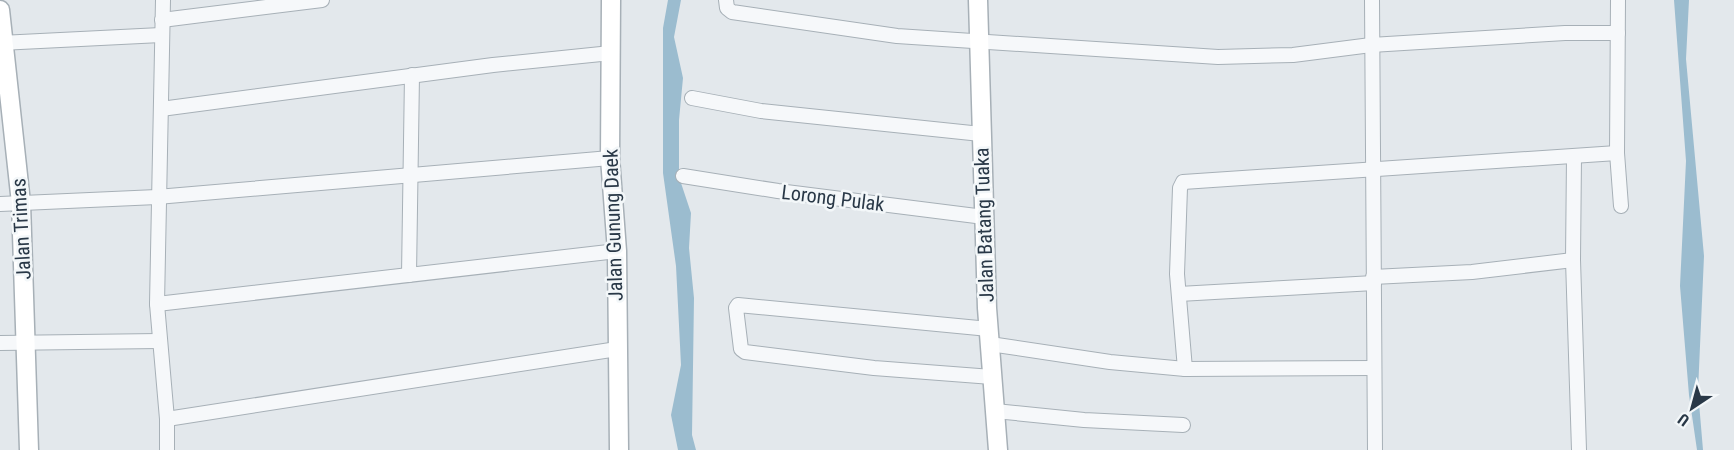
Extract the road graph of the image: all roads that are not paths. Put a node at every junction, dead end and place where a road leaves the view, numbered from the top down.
1 (163, 0) edge
2 (322, 0) edge
3 (611, 0) edge
4 (726, 0) edge
5 (978, 0) edge
6 (1372, 0) edge
7 (1618, 0) edge
8 (0, 10) edge
9 (162, 20) junction
10 (1618, 33) junction
11 (161, 35) junction
12 (978, 42) junction
13 (2, 43) edge
14 (1371, 45) junction
15 (611, 53) junction
16 (412, 75) junction
17 (692, 98) dead end
18 (161, 109) junction
19 (981, 134) junction
20 (1617, 153) junction
21 (1574, 156) junction
22 (610, 158) junction
23 (1373, 168) junction
24 (411, 175) junction
25 (682, 176) dead end
26 (158, 196) junction
27 (21, 203) junction
28 (0, 204) edge
29 (1621, 206) dead end
30 (984, 217) junction
31 (617, 251) junction
32 (1573, 260) junction
33 (409, 275) junction
34 (1373, 280) junction
35 (1179, 294) junction
36 (157, 304) junction
37 (989, 337) junction
38 (159, 341) junction
39 (27, 342) junction
40 (0, 343) edge
41 (617, 349) junction
42 (1374, 368) junction
43 (1185, 369) junction
44 (992, 377) junction
45 (995, 411) junction
46 (167, 419) junction
47 (1183, 424) dead end
48 (29, 450) edge
49 (167, 450) edge
50 (619, 450) edge
51 (998, 450) edge
52 (1375, 450) edge
53 (1579, 450) edge

1 - 9 street
2 - 9 street
3 - 15 street, Jalan Gunung Daek
4 - 12 street
5 - 12 street, Jalan Batang Tuaka
6 - 14 street
7 - 10 street
8 - 13 street, Jalan Trimas
9 - 11 street
10 - 14 street
10 - 20 street
11 - 13 street
11 - 18 street
12 - 14 street
12 - 19 street, Jalan Batang Tuaka
13 - 27 street, Jalan Trimas
14 - 23 street
15 - 16 street
15 - 22 street, Jalan Gunung Daek
16 - 18 street
16 - 24 street
17 - 19 street
18 - 26 street
19 - 30 street, Jalan Batang Tuaka
20 - 21 street
20 - 29 street
21 - 23 street
21 - 32 street
22 - 24 street
22 - 31 street, Jalan Gunung Daek
23 - 34 street
23 - 35 street
24 - 26 street
24 - 33 street
25 - 30 street, Lorong Pulak
26 - 27 street
26 - 36 street
27 - 28 street
27 - 39 street, Jalan Trimas
30 - 37 street, Jalan Batang Tuaka
31 - 33 street
31 - 41 street, Jalan Gunung Daek
32 - 34 street
32 - 53 street
33 - 36 street
34 - 35 street
34 - 42 street
35 - 43 street
36 - 38 street
37 - 43 street
37 - 44 street, Jalan Batang Tuaka
37 - 44 street
38 - 39 street
38 - 46 street
39 - 40 street
39 - 48 street, Jalan Trimas
41 - 46 street
41 - 50 street, Jalan Gunung Daek
42 - 43 street
42 - 52 street
44 - 45 street, Jalan Batang Tuaka
45 - 47 street
45 - 51 street, Jalan Batang Tuaka
46 - 49 street

